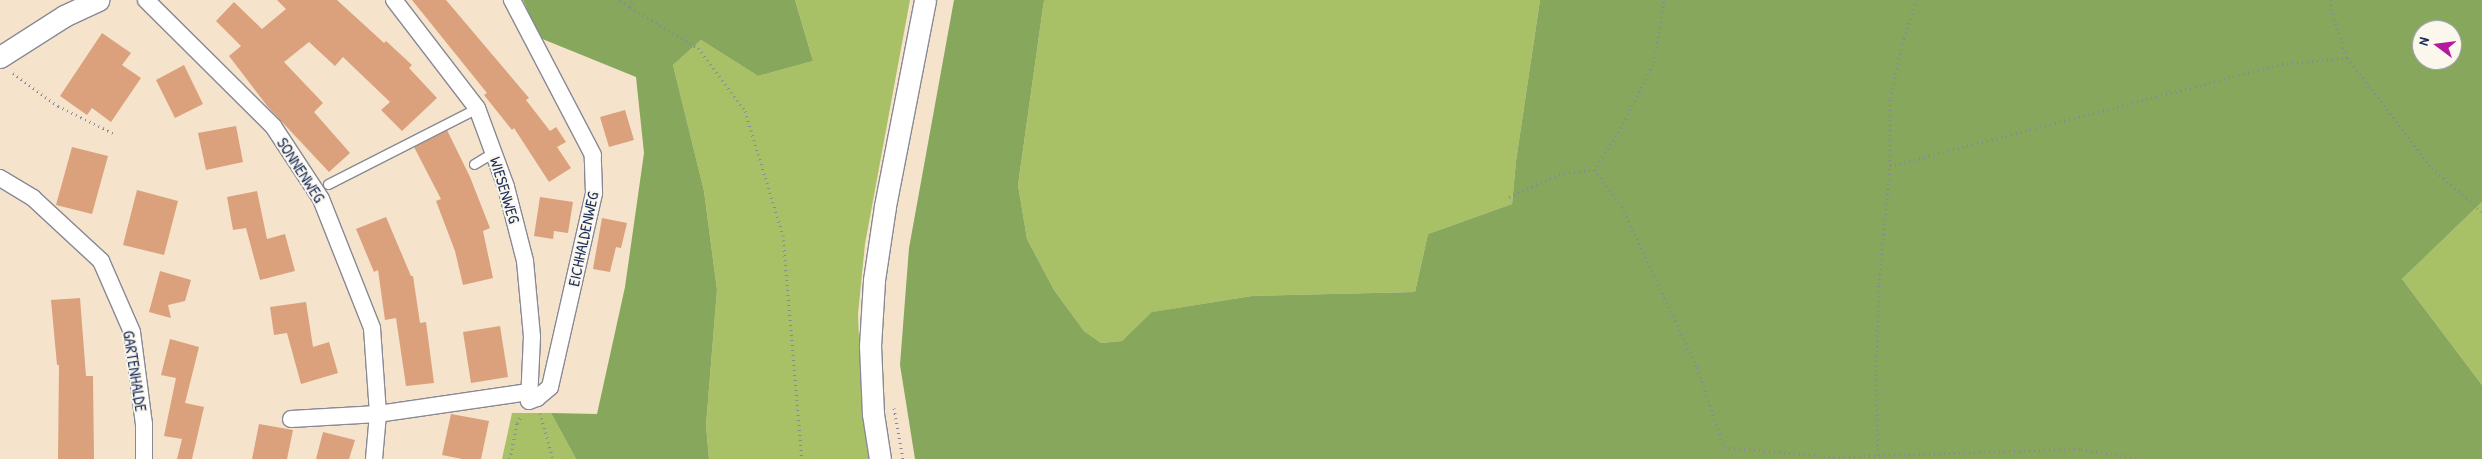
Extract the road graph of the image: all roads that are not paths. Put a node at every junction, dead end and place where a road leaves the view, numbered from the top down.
1 (99, 0) edge
2 (146, 0) edge
3 (394, 0) edge
4 (512, 0) edge
5 (925, 0) edge
6 (4, 63) edge
7 (477, 108) junction
8 (494, 152) junction
9 (474, 164) dead end
10 (0, 178) edge
11 (328, 184) dead end
12 (0, 190) edge
13 (33, 198) junction
14 (532, 397) junction
15 (378, 414) junction
16 (291, 419) dead end
17 (144, 459) edge
18 (374, 459) edge
19 (880, 459) edge

1 - 6 street
2 - 15 street, SONNENWEG
3 - 7 street, WIESENWEG
4 - 14 street, EICHHALDENWEG
5 - 19 street
7 - 8 street, WIESENWEG
7 - 11 lane
8 - 9 lane
8 - 14 street, WIESENWEG
10 - 13 street, GARTENHALDE
12 - 13 street, GARTENHALDE
13 - 17 street, GARTENHALDE
14 - 15 street
15 - 16 street
15 - 18 street, SONNENWEG

